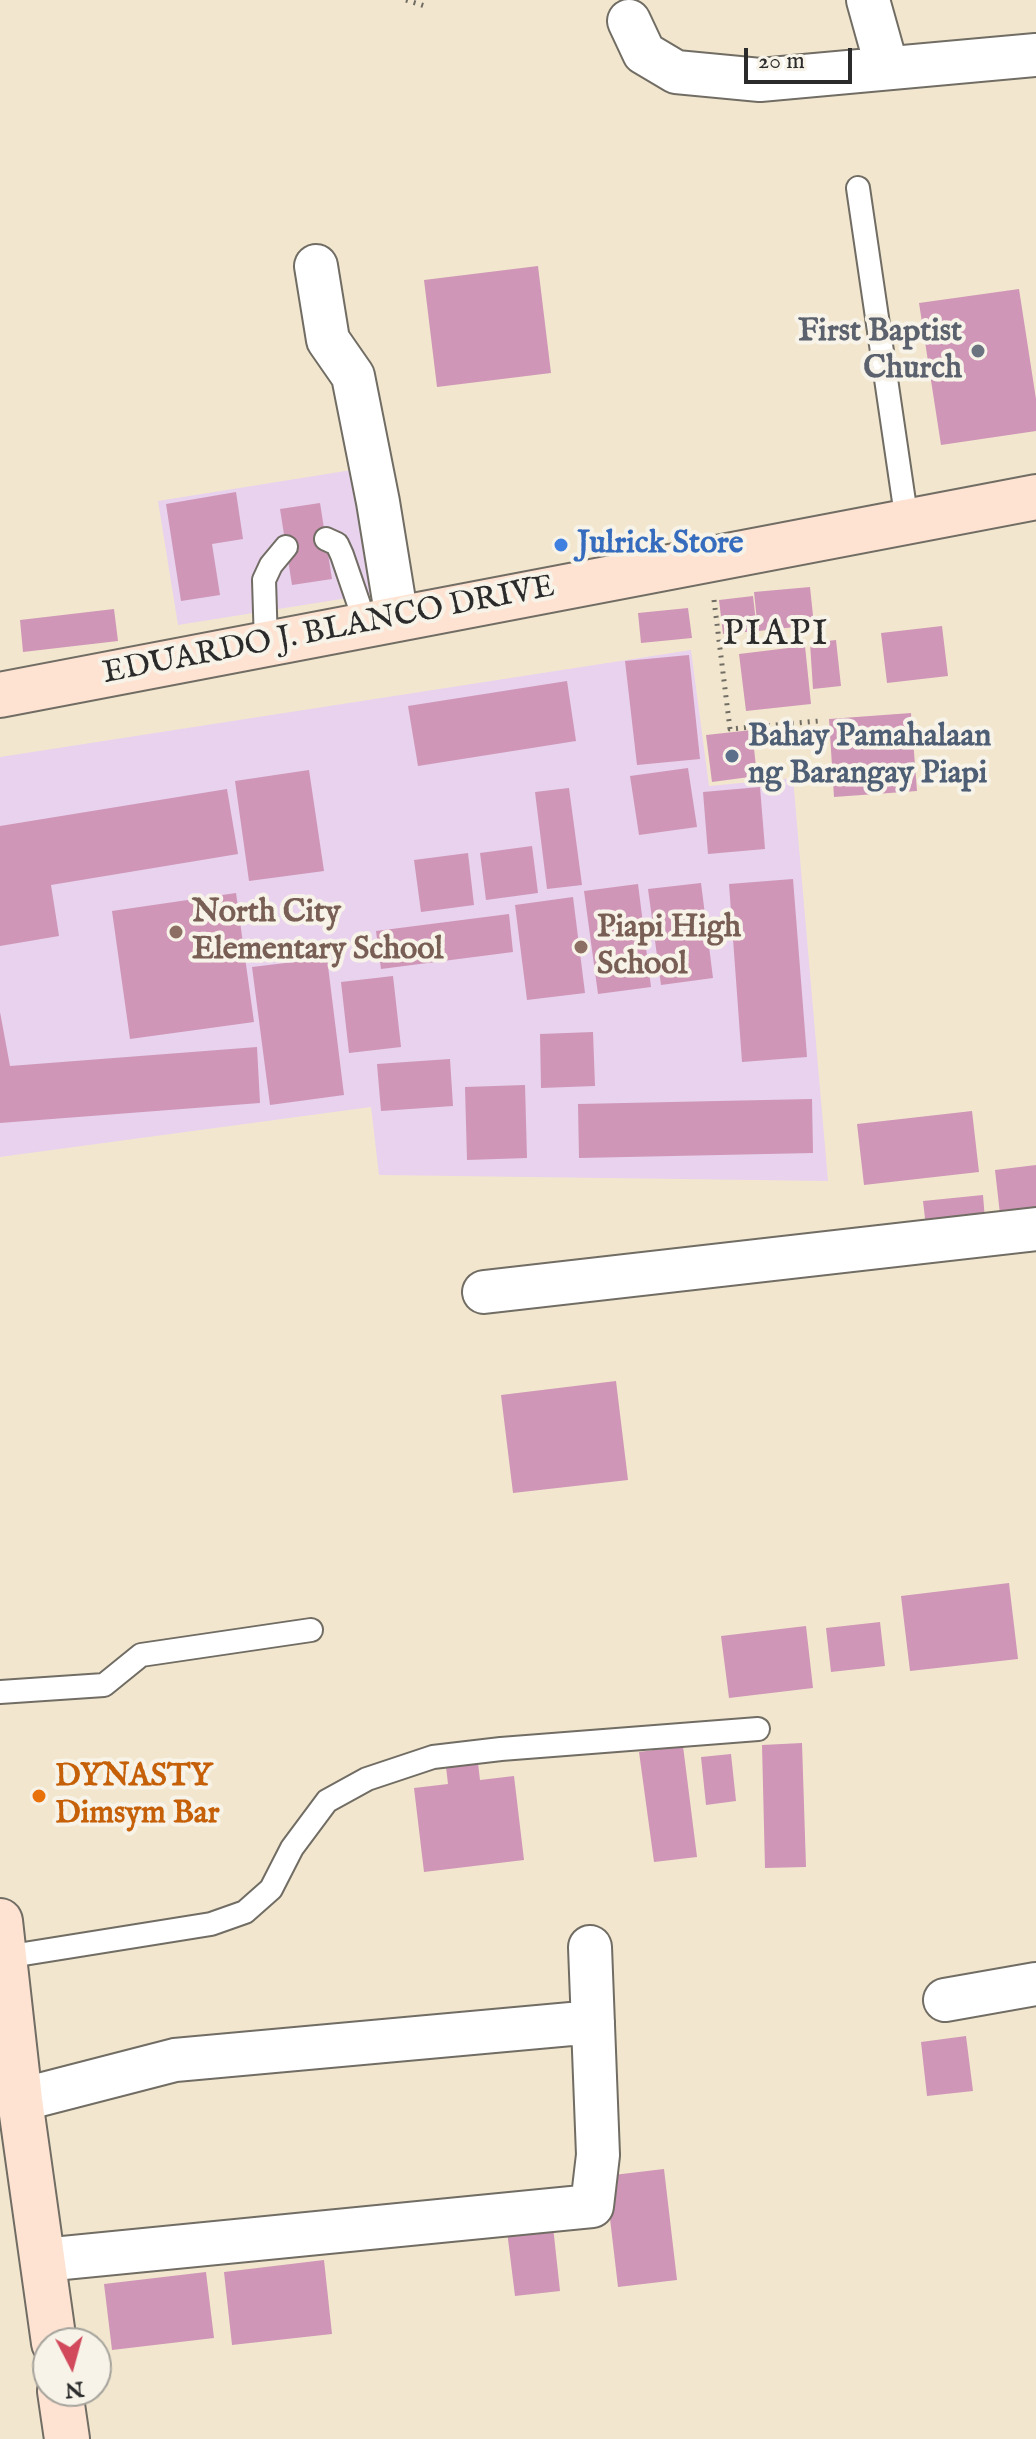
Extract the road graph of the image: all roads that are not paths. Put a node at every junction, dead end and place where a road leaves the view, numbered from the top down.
1 (868, 0) edge
2 (629, 21) dead end
3 (1036, 55) edge
4 (887, 68) junction
5 (858, 188) dead end
6 (316, 266) dead end
7 (1036, 497) edge
8 (907, 522) junction
9 (326, 539) dead end
10 (286, 547) dead end
11 (381, 622) junction
12 (266, 644) junction
13 (0, 695) edge
14 (1036, 1229) edge
15 (484, 1292) dead end
16 (311, 1630) dead end
17 (0, 1692) edge
18 (758, 1729) dead end
19 (3, 1939) edge
20 (590, 1947) dead end
21 (1036, 1984) edge
22 (945, 2000) dead end
23 (593, 2022) junction
24 (13, 2086) edge
25 (43, 2260) junction
26 (52, 2327) edge
27 (62, 2407) edge
28 (67, 2439) edge

1 - 4 street
2 - 4 street
3 - 4 street
5 - 8 lane
6 - 11 street
7 - 8 main road, EDUARDO J. BLANCO DRIVE
8 - 11 main road, EDUARDO J. BLANCO DRIVE
9 - 11 lane
10 - 12 lane
11 - 12 main road, EDUARDO J. BLANCO DRIVE
12 - 13 main road, EDUARDO J. BLANCO DRIVE
14 - 15 street
16 - 17 lane
18 - 19 lane
19 - 24 main road
20 - 23 street
21 - 22 street
23 - 24 street
23 - 25 street
24 - 25 main road
25 - 26 main road
27 - 28 main road

